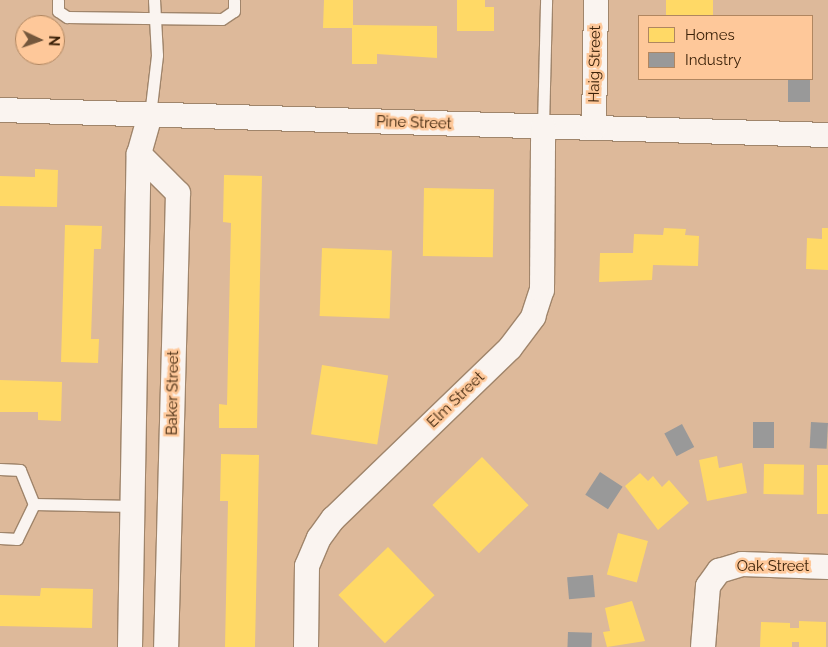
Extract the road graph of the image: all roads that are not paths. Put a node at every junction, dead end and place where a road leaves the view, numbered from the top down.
1 (58, 0) edge
2 (154, 0) edge
3 (234, 0) edge
4 (546, 0) edge
5 (596, 0) edge
6 (155, 17) junction
7 (0, 110) edge
8 (150, 114) junction
9 (543, 127) junction
10 (594, 128) junction
11 (828, 135) edge
12 (139, 154) junction
13 (0, 469) edge
14 (34, 504) junction
15 (134, 506) junction
16 (0, 538) edge
17 (828, 567) edge
18 (130, 647) edge
19 (166, 647) edge
20 (306, 647) edge
21 (703, 647) edge

1 - 6 lane
2 - 6 lane
3 - 6 lane
4 - 9 lane
5 - 10 street, Haig Street
6 - 8 lane
7 - 8 street, Pine Street
8 - 9 street, Pine Street
8 - 12 street
9 - 10 street, Pine Street
9 - 20 street, Elm Street
10 - 11 street, Pine Street
12 - 15 street
12 - 19 street, Baker Street
13 - 14 lane
14 - 15 lane
14 - 16 lane
15 - 18 street
17 - 21 street, Oak Street

